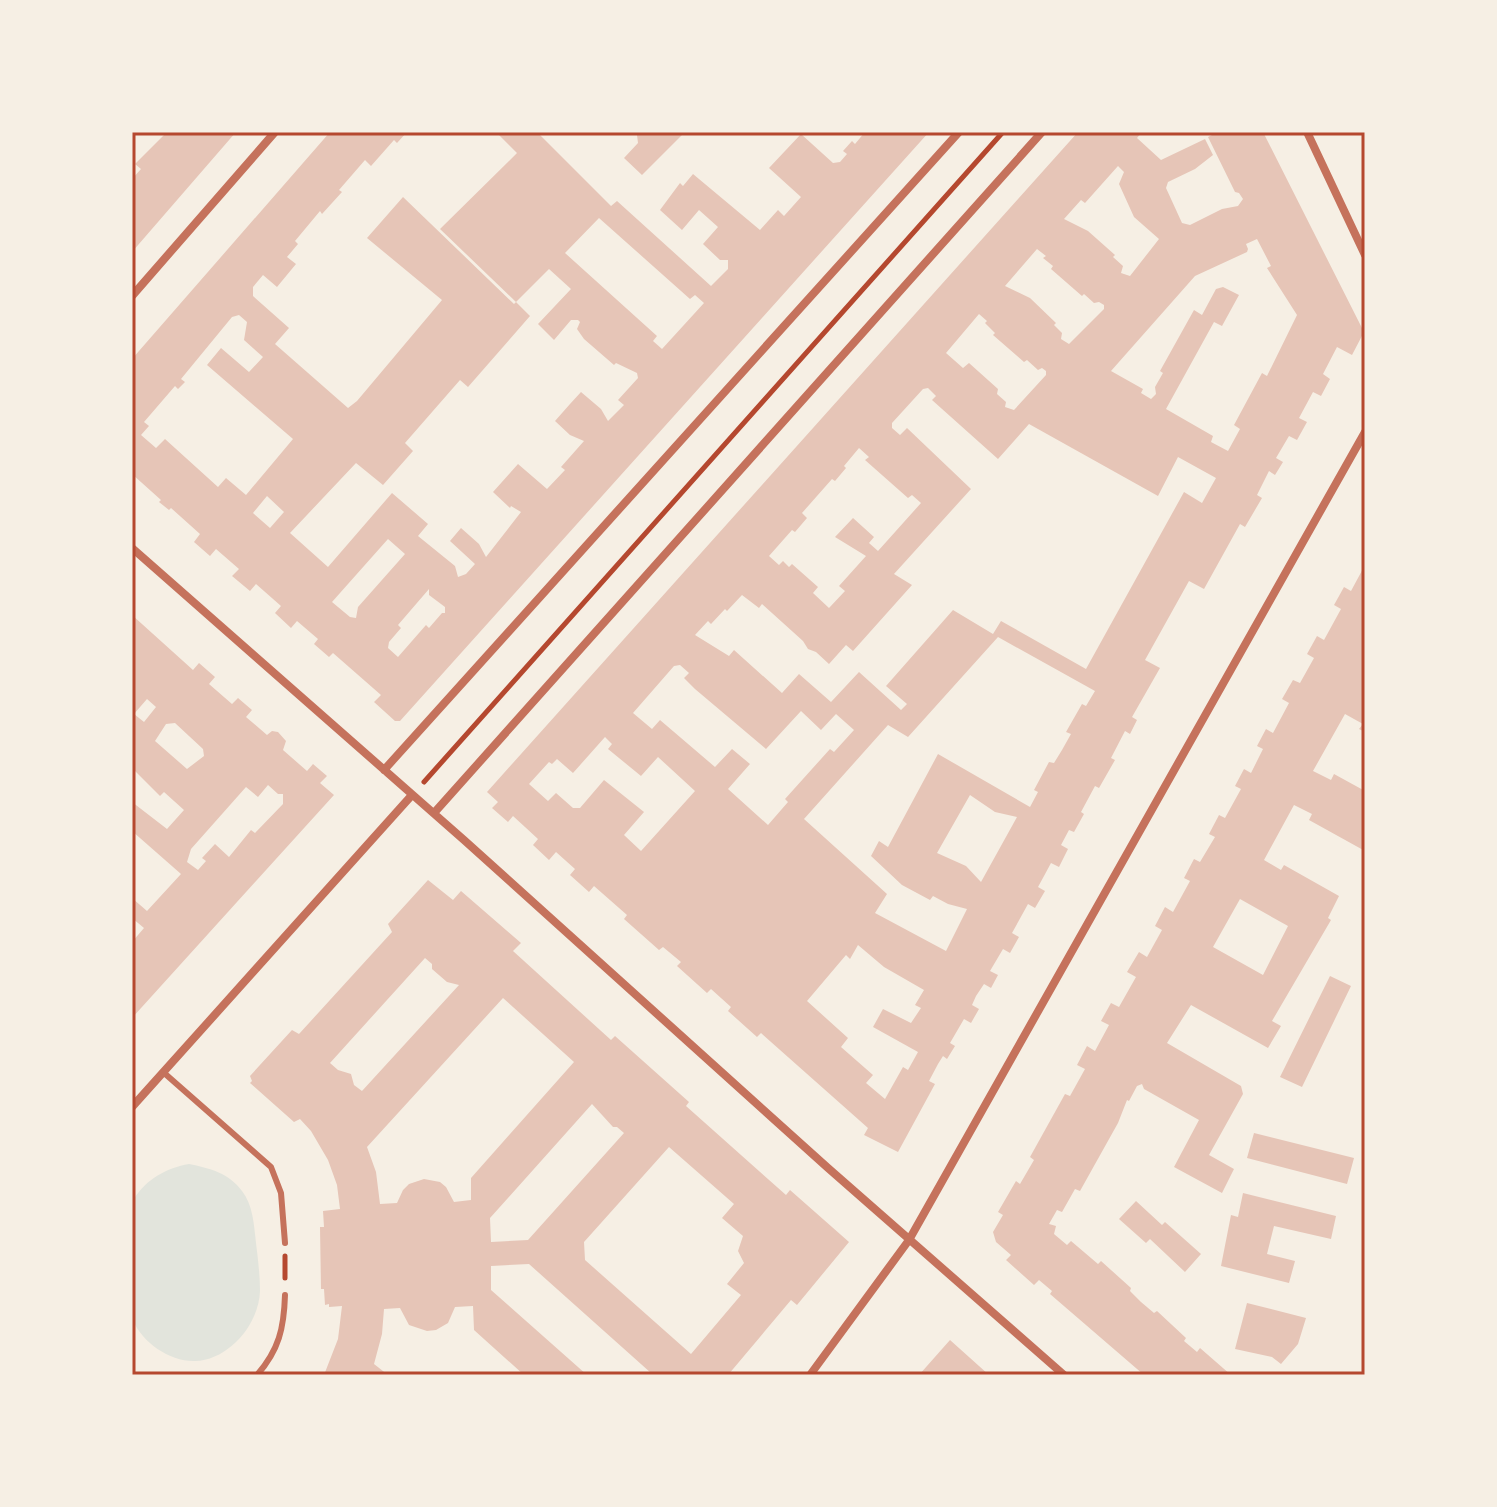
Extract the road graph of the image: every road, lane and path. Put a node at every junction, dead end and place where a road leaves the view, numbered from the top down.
1 (275, 132) edge
2 (959, 132) edge
3 (1003, 132) edge
4 (1042, 132) edge
5 (1307, 132) edge
6 (1365, 255) edge
7 (132, 296) edge
8 (1365, 432) edge
9 (132, 548) edge
10 (384, 770) junction
11 (412, 795) junction
12 (434, 813) junction
13 (163, 1072) junction
14 (132, 1107) edge
15 (909, 1240) junction
16 (285, 1243) joint
17 (285, 1295) joint
18 (257, 1375) edge
19 (810, 1375) edge
20 (1064, 1375) edge

1 - 7 street
2 - 10 street
3 - 11 path
4 - 12 street
5 - 6 street
8 - 15 street
9 - 10 street
10 - 11 street
11 - 12 street
11 - 13 street
12 - 15 street
13 - 14 street
13 - 16 lane
15 - 19 street
15 - 20 street
16 - 17 path
17 - 18 lane

